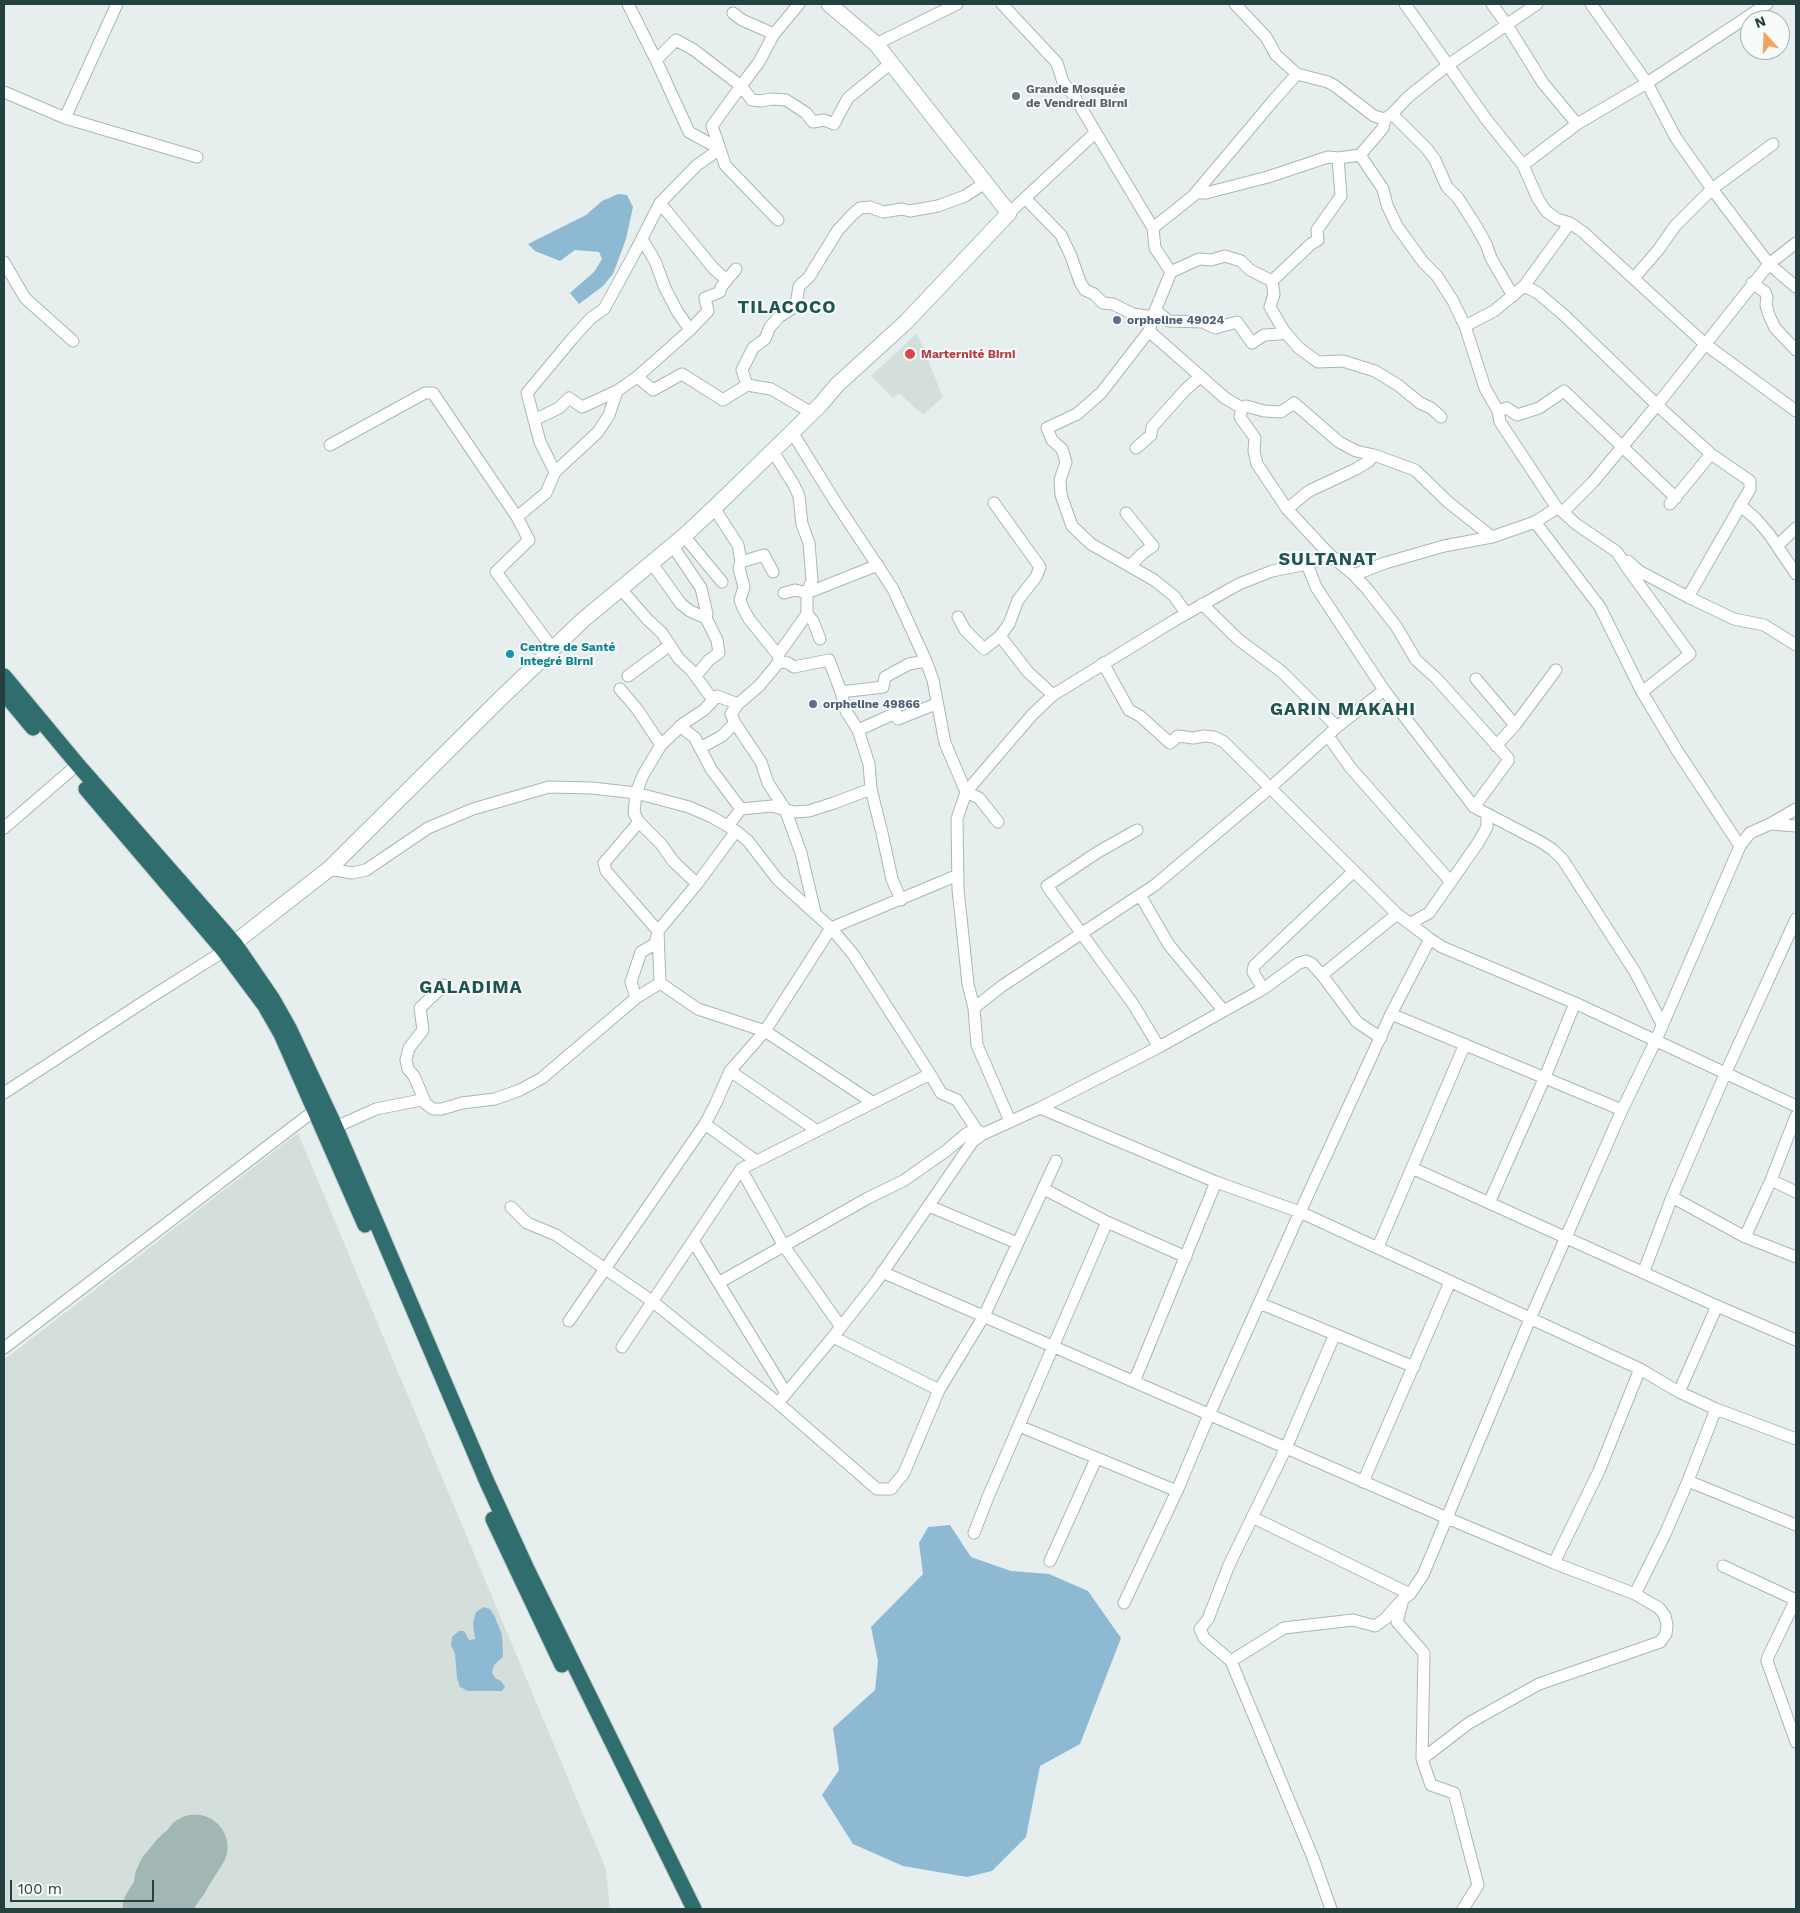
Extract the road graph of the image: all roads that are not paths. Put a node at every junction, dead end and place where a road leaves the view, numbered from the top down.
1 (117, 4) edge
2 (628, 4) edge
3 (799, 4) edge
4 (829, 4) edge
5 (1002, 4) edge
6 (1405, 4) edge
7 (1492, 4) edge
8 (1537, 4) edge
9 (1591, 4) edge
10 (1767, 4) edge
11 (950, 5) edge
12 (1243, 6) edge
13 (733, 13) dead end
14 (1507, 25) junction
15 (774, 34) junction
16 (876, 44) junction
17 (656, 60) junction
18 (890, 63) junction
19 (1448, 65) junction
20 (1297, 74) junction
21 (1647, 83) junction
22 (741, 86) junction
23 (4, 92) edge
24 (1389, 117) junction
25 (65, 118) junction
26 (1577, 124) junction
27 (1095, 133) junction
28 (1773, 144) dead end
29 (720, 149) junction
30 (1360, 155) junction
31 (197, 157) dead end
32 (1338, 158) junction
33 (1522, 165) junction
34 (985, 183) junction
35 (1712, 189) junction
36 (1196, 193) junction
37 (1026, 199) junction
38 (660, 203) junction
39 (1009, 214) junction
40 (778, 220) dead end
41 (1570, 223) junction
42 (1153, 228) junction
43 (642, 239) junction
44 (1796, 243) edge
45 (4, 262) edge
46 (1769, 264) junction
47 (736, 269) dead end
48 (1171, 272) junction
49 (1634, 278) junction
50 (727, 280) junction
51 (1272, 281) junction
52 (1752, 283) junction
53 (1524, 286) junction
54 (1796, 287) edge
55 (1512, 296) junction
56 (1154, 314) junction
57 (1466, 326) junction
58 (690, 330) junction
59 (1149, 331) junction
60 (1284, 331) junction
61 (73, 341) dead end
62 (1706, 344) junction
63 (1796, 350) edge
64 (637, 377) junction
65 (1200, 377) junction
66 (747, 385) junction
67 (617, 392) junction
68 (1657, 405) junction
69 (1242, 408) junction
70 (1498, 411) junction
71 (1796, 411) edge
72 (812, 413) junction
73 (1441, 417) dead end
74 (534, 420) junction
75 (792, 432) junction
76 (330, 444) dead end
77 (1621, 446) junction
78 (1136, 448) dead end
79 (772, 450) junction
80 (1711, 454) junction
81 (1374, 455) junction
82 (554, 472) junction
83 (994, 503) dead end
84 (1740, 505) junction
85 (714, 508) junction
86 (1286, 508) junction
87 (1560, 510) junction
88 (1126, 513) dead end
89 (516, 517) junction
90 (1535, 522) junction
91 (1796, 528) edge
92 (684, 536) junction
93 (1492, 537) junction
94 (672, 545) junction
95 (1777, 546) junction
96 (1617, 552) junction
97 (1329, 554) junction
98 (651, 562) junction
99 (741, 562) junction
100 (1307, 564) junction
101 (878, 565) junction
102 (1130, 566) junction
103 (773, 572) dead end
104 (1796, 574) edge
105 (1354, 575) junction
106 (722, 582) dead end
107 (620, 588) junction
108 (784, 593) dead end
109 (807, 594) junction
110 (1688, 597) junction
111 (1202, 604) junction
112 (1186, 613) junction
113 (807, 614) junction
114 (958, 617) dead end
115 (706, 618) junction
116 (1000, 636) junction
117 (820, 639) dead end
118 (1796, 645) edge
119 (670, 646) junction
120 (553, 649) junction
121 (779, 659) junction
122 (926, 661) junction
123 (1104, 663) junction
124 (1556, 670) dead end
125 (4, 676) edge
126 (628, 676) dead end
127 (696, 676) junction
128 (1476, 679) dead end
129 (620, 689) dead end
130 (1384, 690) junction
131 (841, 692) junction
132 (1642, 692) junction
133 (4, 693) edge
134 (1053, 695) junction
135 (713, 700) junction
136 (738, 704) junction
137 (936, 704) junction
138 (735, 723) junction
139 (1515, 725) junction
140 (680, 726) junction
141 (1337, 727) junction
142 (858, 730) junction
143 (1328, 736) junction
144 (661, 745) junction
145 (1496, 746) junction
146 (700, 748) junction
147 (70, 771) junction
148 (1270, 788) junction
149 (871, 789) junction
150 (966, 792) junction
151 (636, 793) junction
152 (1474, 807) junction
153 (741, 809) junction
154 (785, 809) junction
155 (1796, 809) edge
156 (1487, 814) junction
157 (639, 822) junction
158 (998, 822) dead end
159 (1770, 824) junction
160 (1796, 826) edge
161 (4, 828) edge
162 (732, 829) junction
163 (1137, 830) dead end
164 (1740, 846) junction
165 (329, 869) junction
166 (1354, 871) junction
167 (958, 876) junction
168 (1450, 881) junction
169 (697, 884) junction
170 (1140, 895) junction
171 (901, 900) junction
172 (815, 912) junction
173 (1397, 914) junction
174 (1796, 919) edge
175 (1411, 923) junction
176 (831, 928) junction
177 (658, 931) junction
178 (1081, 935) junction
179 (1430, 940) junction
180 (229, 948) junction
181 (1322, 975) junction
182 (660, 983) junction
183 (444, 985) dead end
184 (1263, 989) junction
185 (636, 998) junction
186 (1575, 1002) junction
187 (974, 1008) junction
188 (1223, 1010) junction
189 (1391, 1014) junction
190 (1662, 1024) junction
191 (765, 1031) junction
192 (1381, 1038) junction
193 (1656, 1040) junction
194 (1465, 1044) junction
195 (1159, 1047) junction
196 (730, 1071) junction
197 (1726, 1072) junction
198 (930, 1074) junction
199 (1544, 1077) junction
200 (311, 1086) junction
201 (4, 1093) edge
202 (872, 1102) junction
203 (426, 1104) junction
204 (1796, 1106) edge
205 (1040, 1108) junction
206 (315, 1110) junction
207 (1622, 1110) junction
208 (1796, 1116) edge
209 (1010, 1121) junction
210 (704, 1124) junction
211 (330, 1129) junction
212 (816, 1130) junction
213 (980, 1131) junction
214 (756, 1161) junction
215 (1056, 1161) dead end
216 (741, 1168) junction
217 (1412, 1168) junction
218 (1771, 1180) junction
219 (1216, 1182) junction
220 (1044, 1189) junction
221 (1796, 1192) edge
222 (1672, 1197) junction
223 (1489, 1203) junction
224 (929, 1206) junction
225 (511, 1207) dead end
226 (1300, 1212) junction
227 (1108, 1222) junction
228 (1745, 1237) junction
229 (1566, 1238) junction
230 (693, 1241) junction
231 (1017, 1243) junction
232 (784, 1246) junction
233 (1378, 1247) junction
234 (1186, 1257) junction
235 (1796, 1258) edge
236 (603, 1269) junction
237 (1644, 1271) junction
238 (882, 1272) junction
239 (720, 1282) junction
240 (1450, 1282) junction
241 (652, 1302) junction
242 (1259, 1303) junction
243 (1716, 1306) junction
244 (984, 1316) junction
245 (1530, 1319) junction
246 (569, 1321) dead end
247 (841, 1327) junction
248 (1335, 1334) junction
249 (833, 1338) junction
250 (1796, 1340) edge
251 (1053, 1346) junction
252 (4, 1348) edge
253 (622, 1348) dead end
254 (1414, 1367) junction
255 (1640, 1369) junction
256 (1134, 1382) junction
257 (939, 1390) junction
258 (786, 1392) junction
259 (1679, 1392) junction
260 (778, 1403) junction
261 (1716, 1409) junction
262 (1209, 1415) junction
263 (1019, 1426) junction
264 (1796, 1439) edge
265 (1286, 1448) junction
266 (1096, 1459) junction
267 (1688, 1481) junction
268 (1363, 1482) junction
269 (1177, 1491) junction
270 (1252, 1517) junction
271 (1447, 1518) junction
272 (1796, 1525) edge
273 (974, 1533) dead end
274 (1050, 1562) dead end
275 (1554, 1563) junction
276 (1723, 1566) dead end
277 (1635, 1594) junction
278 (1406, 1597) junction
279 (1796, 1599) edge
280 (1124, 1603) dead end
281 (1231, 1661) junction
282 (1796, 1742) edge
283 (1422, 1758) junction
284 (684, 1909) edge
285 (694, 1909) edge
286 (1331, 1909) edge
287 (1463, 1909) edge

1 - 25 street
2 - 17 street
3 - 15 street
4 - 16 street
5 - 27 street
6 - 19 street
7 - 14 street
8 - 14 street
9 - 21 street
10 - 21 street
11 - 16 street
12 - 20 street
13 - 15 street
14 - 19 street
14 - 26 street
15 - 22 street
16 - 18 street
17 - 22 street
17 - 29 street
18 - 22 street
18 - 34 street
19 - 24 street
19 - 33 street
20 - 24 street
20 - 36 street
21 - 26 street
21 - 35 street
22 - 29 street
23 - 25 street
24 - 30 street
24 - 55 street
25 - 31 street
26 - 33 street
27 - 37 street
27 - 42 street
28 - 35 street
29 - 38 street
29 - 40 street
30 - 32 street
30 - 57 street
32 - 36 street
32 - 51 street
33 - 41 street
34 - 39 street
34 - 66 street
35 - 46 street
35 - 49 street
36 - 42 street
37 - 39 street
37 - 56 street
38 - 43 street
38 - 50 street
39 - 72 street
41 - 49 street
41 - 53 street
42 - 48 street
43 - 58 street
43 - 74 street
44 - 46 street
45 - 61 street
46 - 52 street
46 - 54 street
47 - 50 street
48 - 51 street
48 - 56 street
49 - 62 street
50 - 58 street
51 - 60 street
52 - 62 street
52 - 63 street
53 - 55 street
53 - 68 street
55 - 57 street
56 - 59 street
56 - 60 street
57 - 70 street
58 - 64 street
59 - 65 street
59 - 102 street
60 - 73 street
62 - 68 street
62 - 71 street
64 - 66 street
64 - 67 street
65 - 69 street
65 - 78 street
66 - 72 street
67 - 74 street
67 - 82 street
68 - 77 street
68 - 80 street
69 - 81 street
69 - 86 street
70 - 77 street
70 - 87 street
72 - 75 street
74 - 82 street
75 - 79 street
75 - 101 street
76 - 89 street
77 - 80 street
77 - 87 street
79 - 85 street
79 - 109 street
80 - 84 street
81 - 86 street
81 - 93 street
82 - 89 street
83 - 116 street
84 - 95 street
84 - 110 street
85 - 92 street
85 - 99 street
86 - 97 street
87 - 90 street
87 - 96 street
88 - 102 street
89 - 120 street
90 - 93 street
90 - 132 street
91 - 95 street
92 - 94 street
92 - 106 street
93 - 105 street
94 - 98 street
94 - 115 street
95 - 104 street
96 - 110 street
96 - 132 street
97 - 100 street
97 - 105 street
98 - 107 street
98 - 115 street
99 - 103 street
99 - 121 street
100 - 111 street
100 - 130 street
101 - 109 street
101 - 122 street
102 - 112 street
105 - 145 street
107 - 119 street
107 - 120 street
108 - 109 street
109 - 113 street
110 - 118 street
111 - 112 street
111 - 141 street
112 - 123 street
113 - 117 street
113 - 121 street
114 - 116 street
115 - 127 street
116 - 134 street
119 - 126 street
119 - 127 street
120 - 165 street
121 - 131 street
121 - 136 street
122 - 131 street
122 - 137 street
123 - 134 street
123 - 148 street
124 - 139 street
125 - 180 highway
127 - 135 street
128 - 139 street
129 - 144 street
130 - 141 street
130 - 152 street
131 - 142 street
132 - 164 street
133 - 147 highway
134 - 150 street
135 - 136 street
135 - 140 street
136 - 138 street
137 - 142 street
137 - 150 street
138 - 146 street
138 - 154 street
139 - 145 street
140 - 144 street
140 - 146 street
141 - 143 street
142 - 149 street
143 - 148 street
143 - 168 street
144 - 151 street
145 - 152 street
146 - 153 street
147 - 161 street
147 - 180 highway
148 - 166 street
148 - 170 street
149 - 154 street
149 - 171 street
150 - 158 street
150 - 167 street
151 - 157 street
151 - 162 street
151 - 165 street
152 - 156 street
153 - 154 street
153 - 162 street
154 - 172 street
155 - 159 street
156 - 168 street
156 - 190 street
157 - 169 street
157 - 177 street
159 - 160 street
159 - 164 street
162 - 169 street
162 - 172 street
163 - 178 street
164 - 190 street
165 - 180 street
166 - 173 street
166 - 184 street
167 - 171 street
167 - 187 street
168 - 175 street
169 - 177 street
170 - 178 street
170 - 188 street
171 - 176 street
172 - 176 street
173 - 175 street
173 - 181 street
174 - 197 street
175 - 179 street
176 - 191 street
176 - 198 street
177 - 182 street
177 - 185 street
178 - 187 street
178 - 195 street
179 - 186 street
179 - 189 street
180 - 200 highway
180 - 201 street
181 - 184 street
181 - 192 street
182 - 185 street
182 - 191 street
183 - 203 street
184 - 188 street
185 - 203 street
186 - 193 street
186 - 199 street
187 - 209 street
188 - 195 street
189 - 192 street
189 - 194 street
190 - 193 street
191 - 196 street
191 - 202 street
192 - 226 street
193 - 197 street
193 - 207 street
194 - 199 street
194 - 217 street
195 - 205 street
196 - 210 street
196 - 212 street
197 - 204 street
197 - 222 street
198 - 202 street
198 - 213 street
199 - 207 street
199 - 223 street
200 - 206 highway
200 - 211 highway
202 - 212 street
203 - 211 street
205 - 209 street
205 - 219 street
206 - 211 highway
206 - 252 street
207 - 229 street
208 - 218 street
209 - 213 street
210 - 214 street
210 - 236 street
211 - 284 highway
211 - 285 highway
212 - 214 street
213 - 224 street
213 - 232 street
214 - 216 street
215 - 220 street
216 - 230 street
216 - 232 street
217 - 223 street
217 - 233 street
218 - 221 street
218 - 228 street
219 - 226 street
219 - 234 street
220 - 227 street
220 - 231 street
222 - 228 street
222 - 237 street
223 - 229 street
224 - 231 street
224 - 238 street
225 - 236 street
226 - 233 street
226 - 242 street
227 - 234 street
227 - 251 street
228 - 235 street
229 - 237 street
229 - 245 street
230 - 239 street
230 - 241 street
231 - 244 street
232 - 239 street
232 - 247 street
233 - 240 street
234 - 256 street
236 - 241 street
236 - 246 street
237 - 243 street
238 - 244 street
238 - 247 street
239 - 258 street
240 - 245 street
240 - 254 street
241 - 253 street
241 - 260 street
242 - 248 street
242 - 262 street
243 - 250 street
243 - 259 street
244 - 251 street
244 - 257 street
245 - 255 street
245 - 271 street
247 - 249 street
248 - 254 street
248 - 265 street
249 - 257 street
249 - 258 street
251 - 256 street
251 - 263 street
254 - 268 street
255 - 259 street
255 - 275 street
256 - 262 street
257 - 260 street
258 - 260 street
259 - 261 street
261 - 264 street
261 - 267 street
262 - 265 street
262 - 269 street
263 - 266 street
263 - 273 street
265 - 268 street
265 - 270 street
266 - 269 street
266 - 274 street
267 - 272 street
267 - 277 street
268 - 271 street
269 - 280 street
270 - 278 street
270 - 281 street
271 - 275 street
271 - 278 street
275 - 277 street
276 - 279 street
277 - 283 street
278 - 281 street
278 - 283 street
279 - 282 street
281 - 286 street
283 - 287 street

